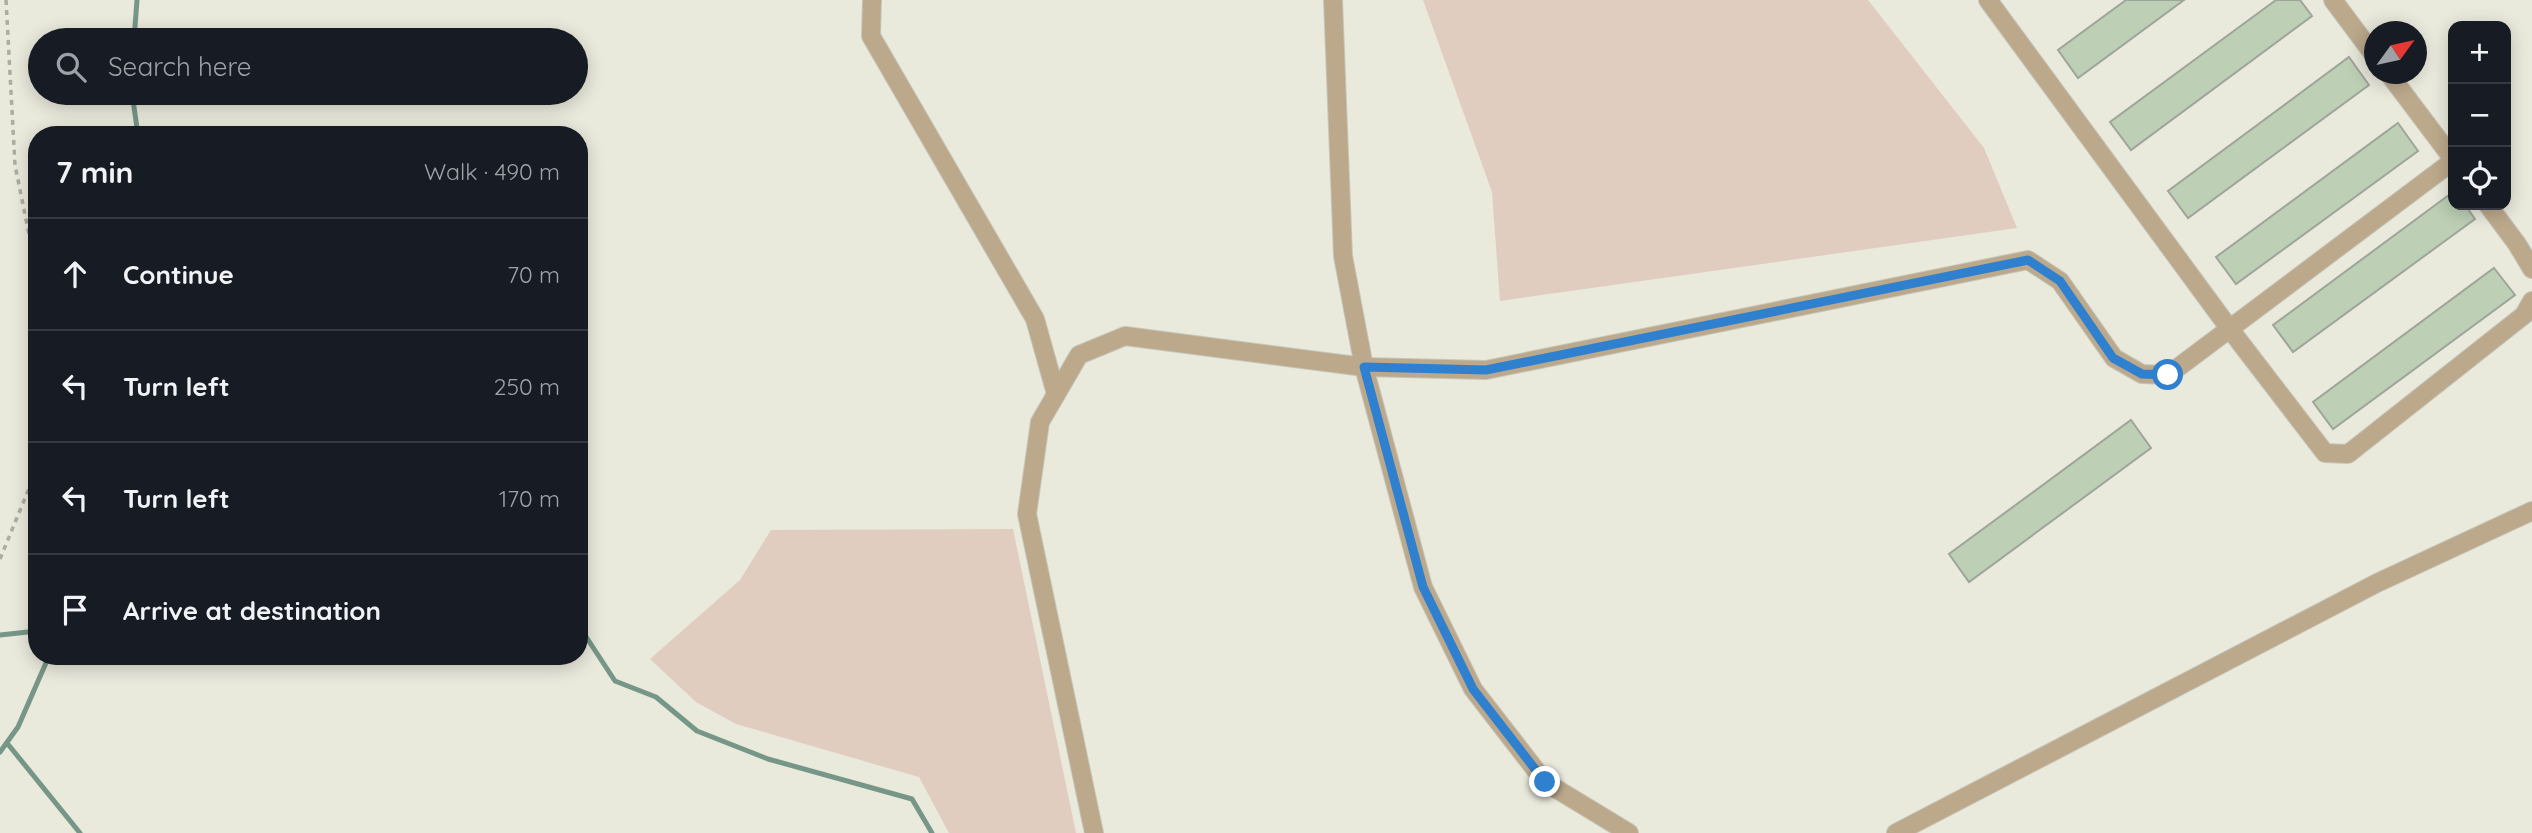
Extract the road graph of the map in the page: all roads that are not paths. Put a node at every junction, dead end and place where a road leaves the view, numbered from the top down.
1 (872, 0) edge
2 (1333, 0) edge
3 (1988, 0) edge
4 (2333, 0) edge
5 (2364, 41) edge
6 (2396, 84) edge
7 (2448, 153) edge
8 (2448, 164) edge
9 (2492, 210) edge
10 (2532, 269) edge
11 (2532, 301) edge
12 (2229, 328) junction
13 (1364, 367) junction
14 (1056, 394) junction
15 (2532, 511) edge
16 (1094, 833) edge
17 (1629, 833) edge
18 (1896, 833) edge

1 - 14 lane
2 - 13 lane
3 - 12 lane
4 - 5 lane
6 - 7 lane
8 - 12 lane
9 - 10 lane
11 - 12 lane
12 - 13 lane
13 - 14 lane
13 - 17 lane
14 - 16 lane
15 - 18 lane

